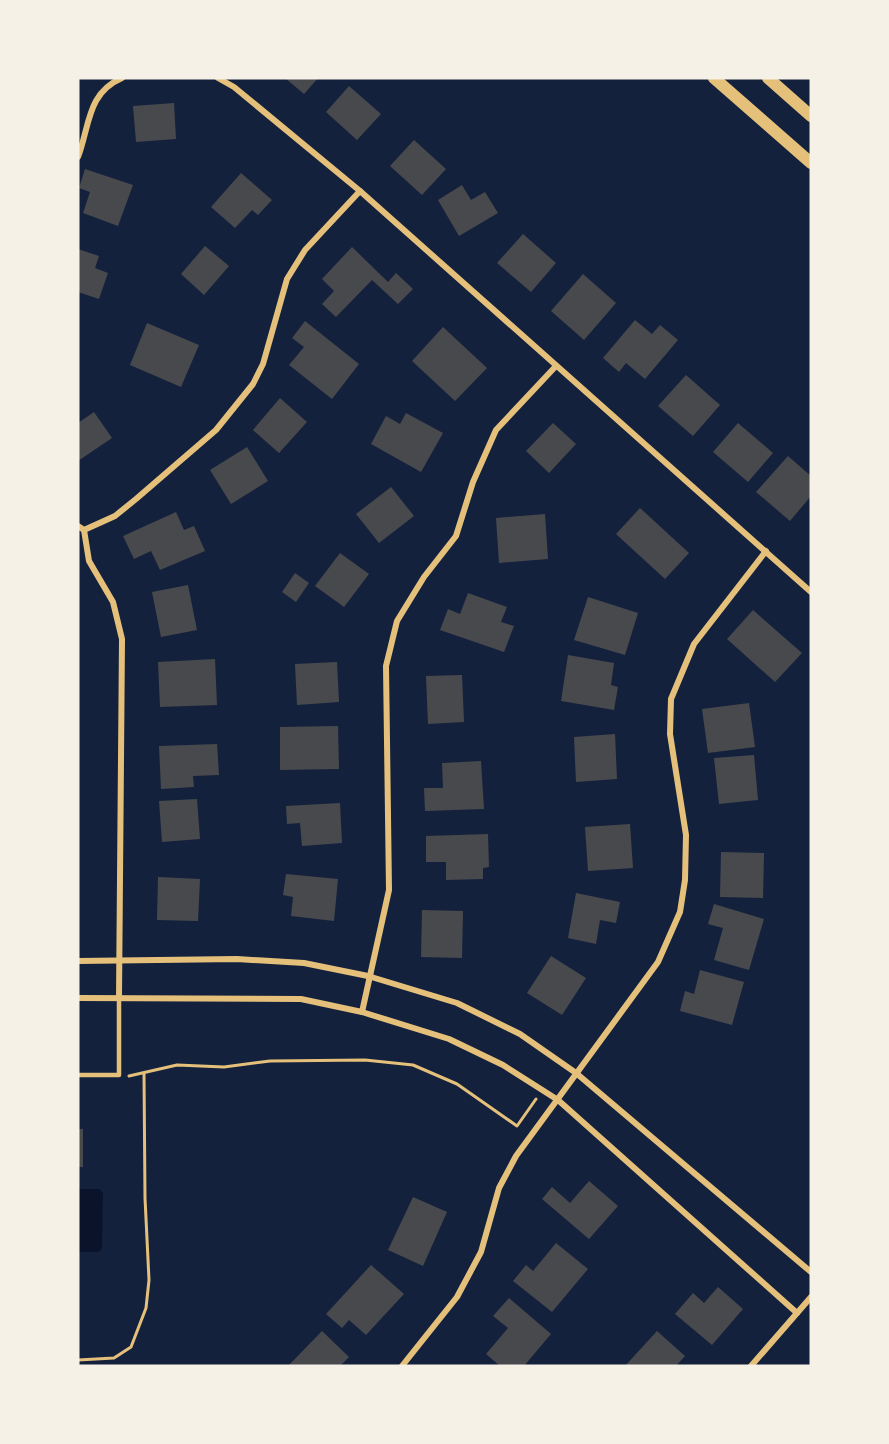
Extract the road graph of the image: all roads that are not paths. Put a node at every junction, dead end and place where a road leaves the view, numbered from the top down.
1 (122, 78) edge
2 (218, 78) edge
3 (714, 78) edge
4 (768, 78) edge
5 (811, 116) edge
6 (78, 157) edge
7 (811, 163) edge
8 (360, 191) junction
9 (556, 366) junction
10 (78, 526) edge
11 (84, 530) junction
12 (766, 551) junction
13 (811, 592) edge
14 (78, 961) edge
15 (118, 961) junction
16 (368, 976) junction
17 (78, 998) edge
18 (119, 998) junction
19 (362, 1012) junction
20 (576, 1073) junction
21 (78, 1075) edge
22 (558, 1100) junction
23 (811, 1272) edge
24 (811, 1297) edge
25 (797, 1313) junction
26 (402, 1366) edge
27 (751, 1366) edge

1 - 6 street
2 - 8 street
3 - 7 main road
4 - 5 main road
8 - 9 street
8 - 11 street
9 - 12 street
9 - 16 street
10 - 11 street
11 - 15 street
12 - 13 street
12 - 20 street
14 - 15 street
15 - 16 street
15 - 18 street
16 - 19 street
16 - 20 street
17 - 18 street
18 - 19 street
18 - 21 lane
19 - 22 street
20 - 22 street
20 - 23 street
22 - 25 street
22 - 26 street
24 - 25 street
25 - 27 street

